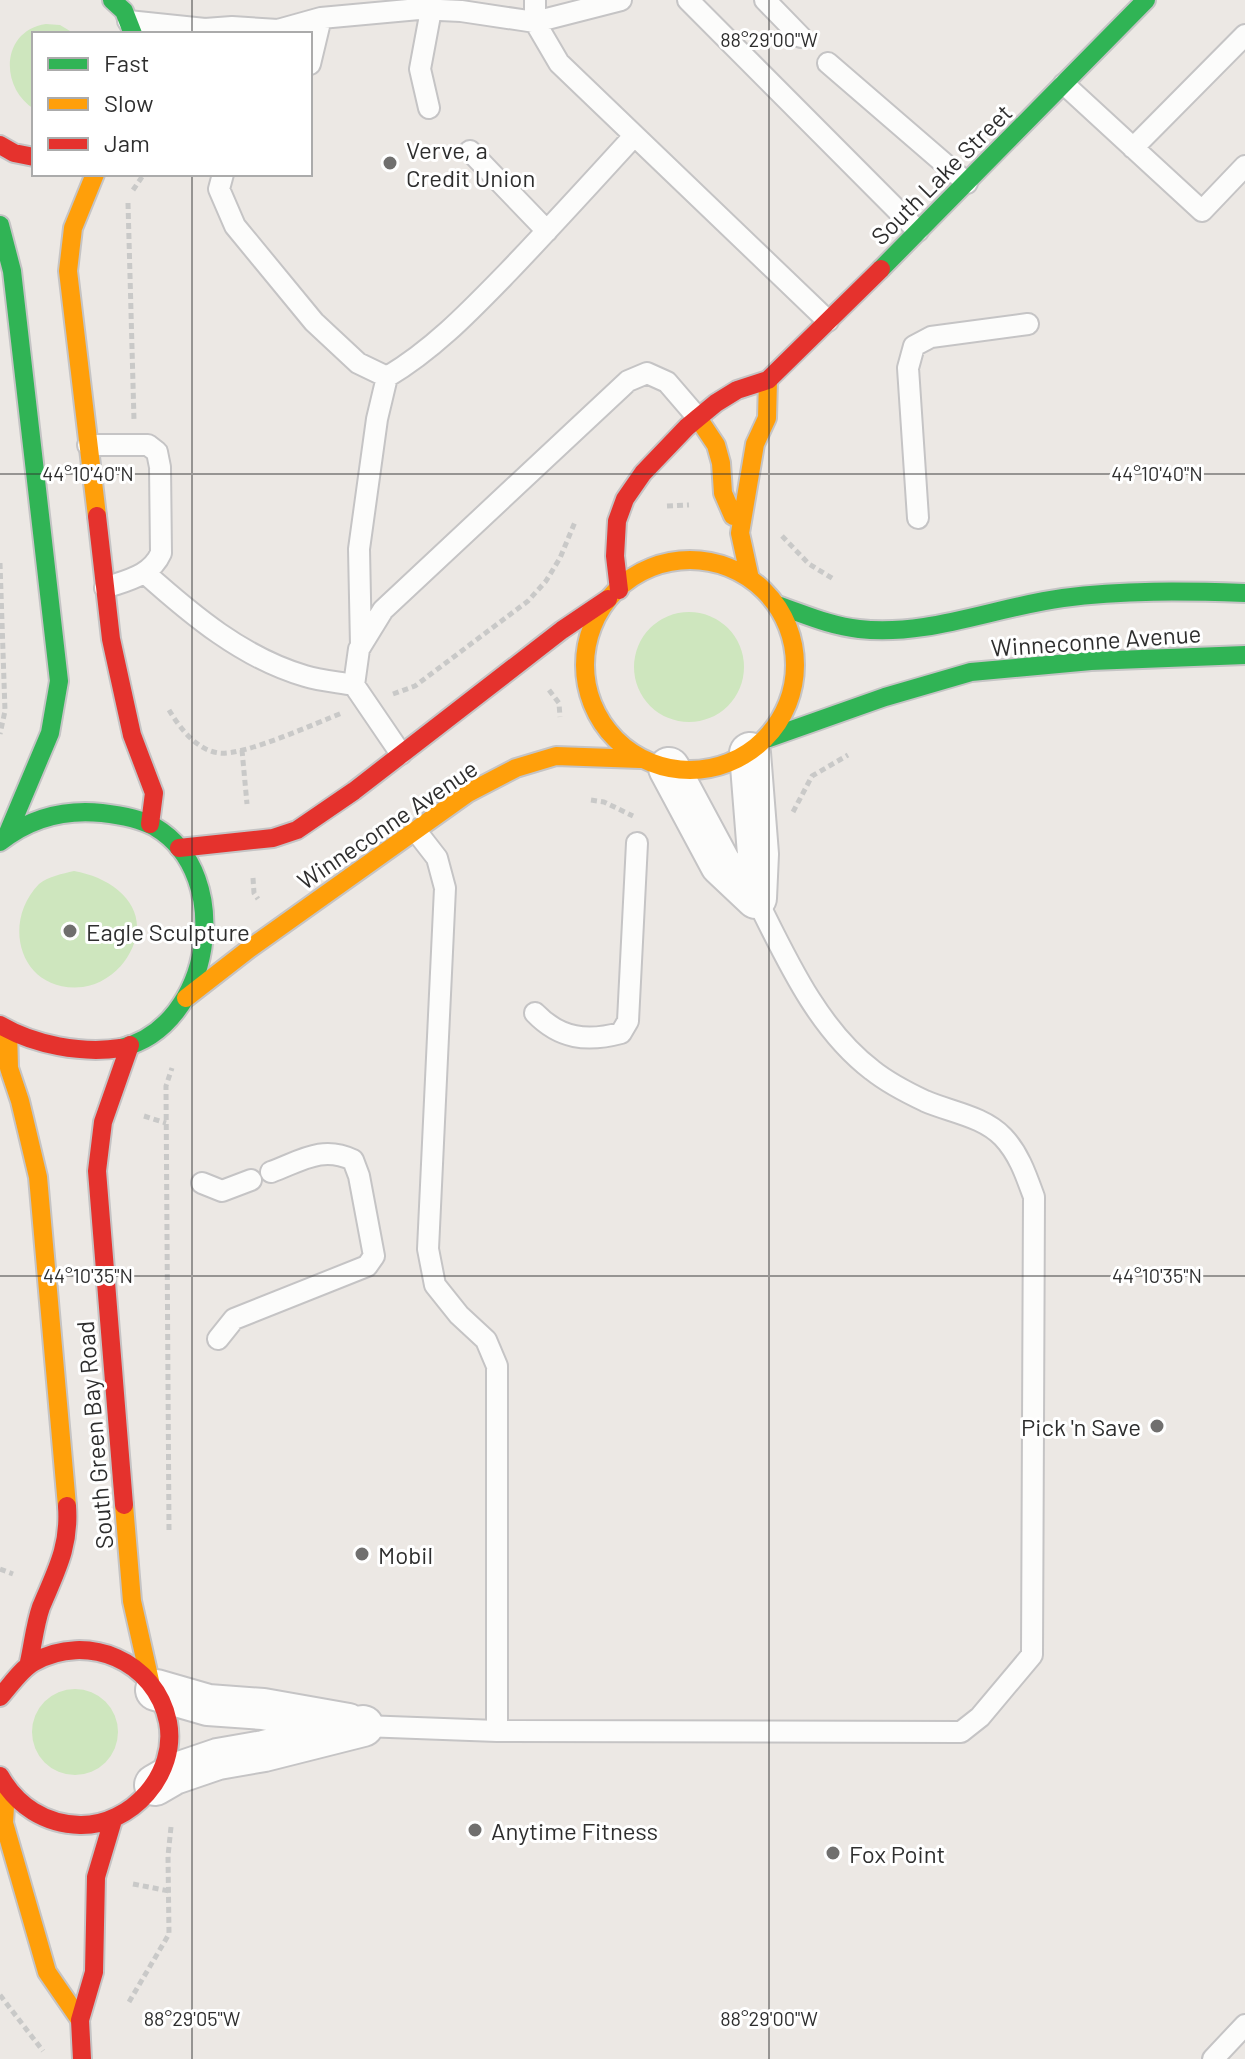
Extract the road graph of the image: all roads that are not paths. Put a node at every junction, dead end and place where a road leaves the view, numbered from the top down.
1 (535, 0) edge
2 (621, 0) edge
3 (688, 0) edge
4 (765, 0) edge
5 (1146, 0) edge
6 (431, 10) junction
7 (124, 13) edge
8 (321, 18) junction
9 (535, 22) junction
10 (276, 32) edge
11 (1245, 35) edge
12 (801, 37) dead end
13 (312, 56) edge
14 (828, 63) dead end
15 (1064, 84) junction
16 (429, 108) dead end
17 (634, 136) junction
18 (0, 145) edge
19 (1133, 148) junction
20 (470, 151) dead end
21 (32, 157) edge
22 (1245, 166) edge
23 (94, 176) edge
24 (222, 176) edge
25 (967, 183) junction
26 (0, 225) edge
27 (547, 231) junction
28 (918, 231) junction
29 (828, 321) junction
30 (1028, 324) dead end
31 (387, 377) junction
32 (768, 380) junction
33 (698, 418) junction
34 (88, 445) junction
35 (918, 518) dead end
36 (740, 533) junction
37 (145, 573) junction
38 (750, 579) junction
39 (105, 588) junction
40 (1245, 593) edge
41 (614, 594) junction
42 (777, 605) junction
43 (361, 646) junction
44 (1245, 655) edge
45 (354, 685) junction
46 (759, 746) junction
47 (401, 754) junction
48 (654, 764) junction
49 (150, 824) junction
50 (416, 831) junction
51 (4, 839) edge
52 (637, 843) dead end
53 (179, 848) junction
54 (756, 898) junction
55 (186, 998) junction
56 (535, 1013) dead end
57 (4, 1028) edge
58 (130, 1045) junction
59 (271, 1172) dead end
60 (251, 1180) dead end
61 (202, 1183) dead end
62 (218, 1339) dead end
63 (10, 1679) edge
64 (153, 1685) junction
65 (363, 1726) junction
66 (497, 1731) junction
67 (3, 1783) edge
68 (155, 1785) junction
69 (113, 1820) junction
70 (80, 2020) junction
71 (1245, 2025) edge
72 (82, 2059) edge
73 (1213, 2059) edge

1 - 9 lane
2 - 9 lane
3 - 28 lane
4 - 12 lane
5 - 15 main road, South Lake Street
6 - 8 lane
6 - 9 lane
6 - 16 lane
7 - 10 lane
8 - 10 lane
8 - 13 lane
9 - 17 lane
11 - 19 lane
14 - 25 lane
15 - 19 lane
15 - 25 main road, South Lake Street
17 - 27 lane
17 - 29 lane
18 - 21 main road
19 - 22 lane
20 - 27 lane
23 - 34 main road
24 - 31 lane
25 - 28 main road, South Lake Street
26 - 51 main road
27 - 31 lane
28 - 29 main road, South Lake Street
29 - 32 main road, South Lake Street
30 - 35 lane
31 - 43 lane
32 - 33 main road, South Lake Street
32 - 36 main road
33 - 36 main road
33 - 41 main road, South Lake Street
33 - 43 lane
34 - 37 lane
34 - 39 main road
36 - 38 main road
37 - 39 lane
37 - 45 lane
38 - 41 main road
38 - 42 main road
39 - 49 main road
40 - 42 main road, Winneconne Avenue
41 - 47 main road, Winneconne Avenue
41 - 48 main road
42 - 46 main road
43 - 45 lane
44 - 46 main road, Winneconne Avenue
45 - 47 lane
46 - 48 main road
46 - 54 street
47 - 53 main road, Winneconne Avenue
48 - 50 main road, Winneconne Avenue
48 - 54 street
49 - 51 main road
49 - 53 main road
50 - 55 main road, Winneconne Avenue
50 - 66 lane
52 - 56 lane
53 - 55 main road
54 - 66 lane
55 - 58 main road
57 - 58 main road
57 - 63 main road, South Green Bay Road
58 - 64 main road, South Green Bay Road
59 - 62 lane
60 - 61 lane
63 - 64 main road
64 - 65 street
64 - 68 main road, South Green Bay Road
65 - 66 lane
65 - 68 street
67 - 69 main road
67 - 70 main road
68 - 69 main road
69 - 70 main road
70 - 72 main road
71 - 73 lane

